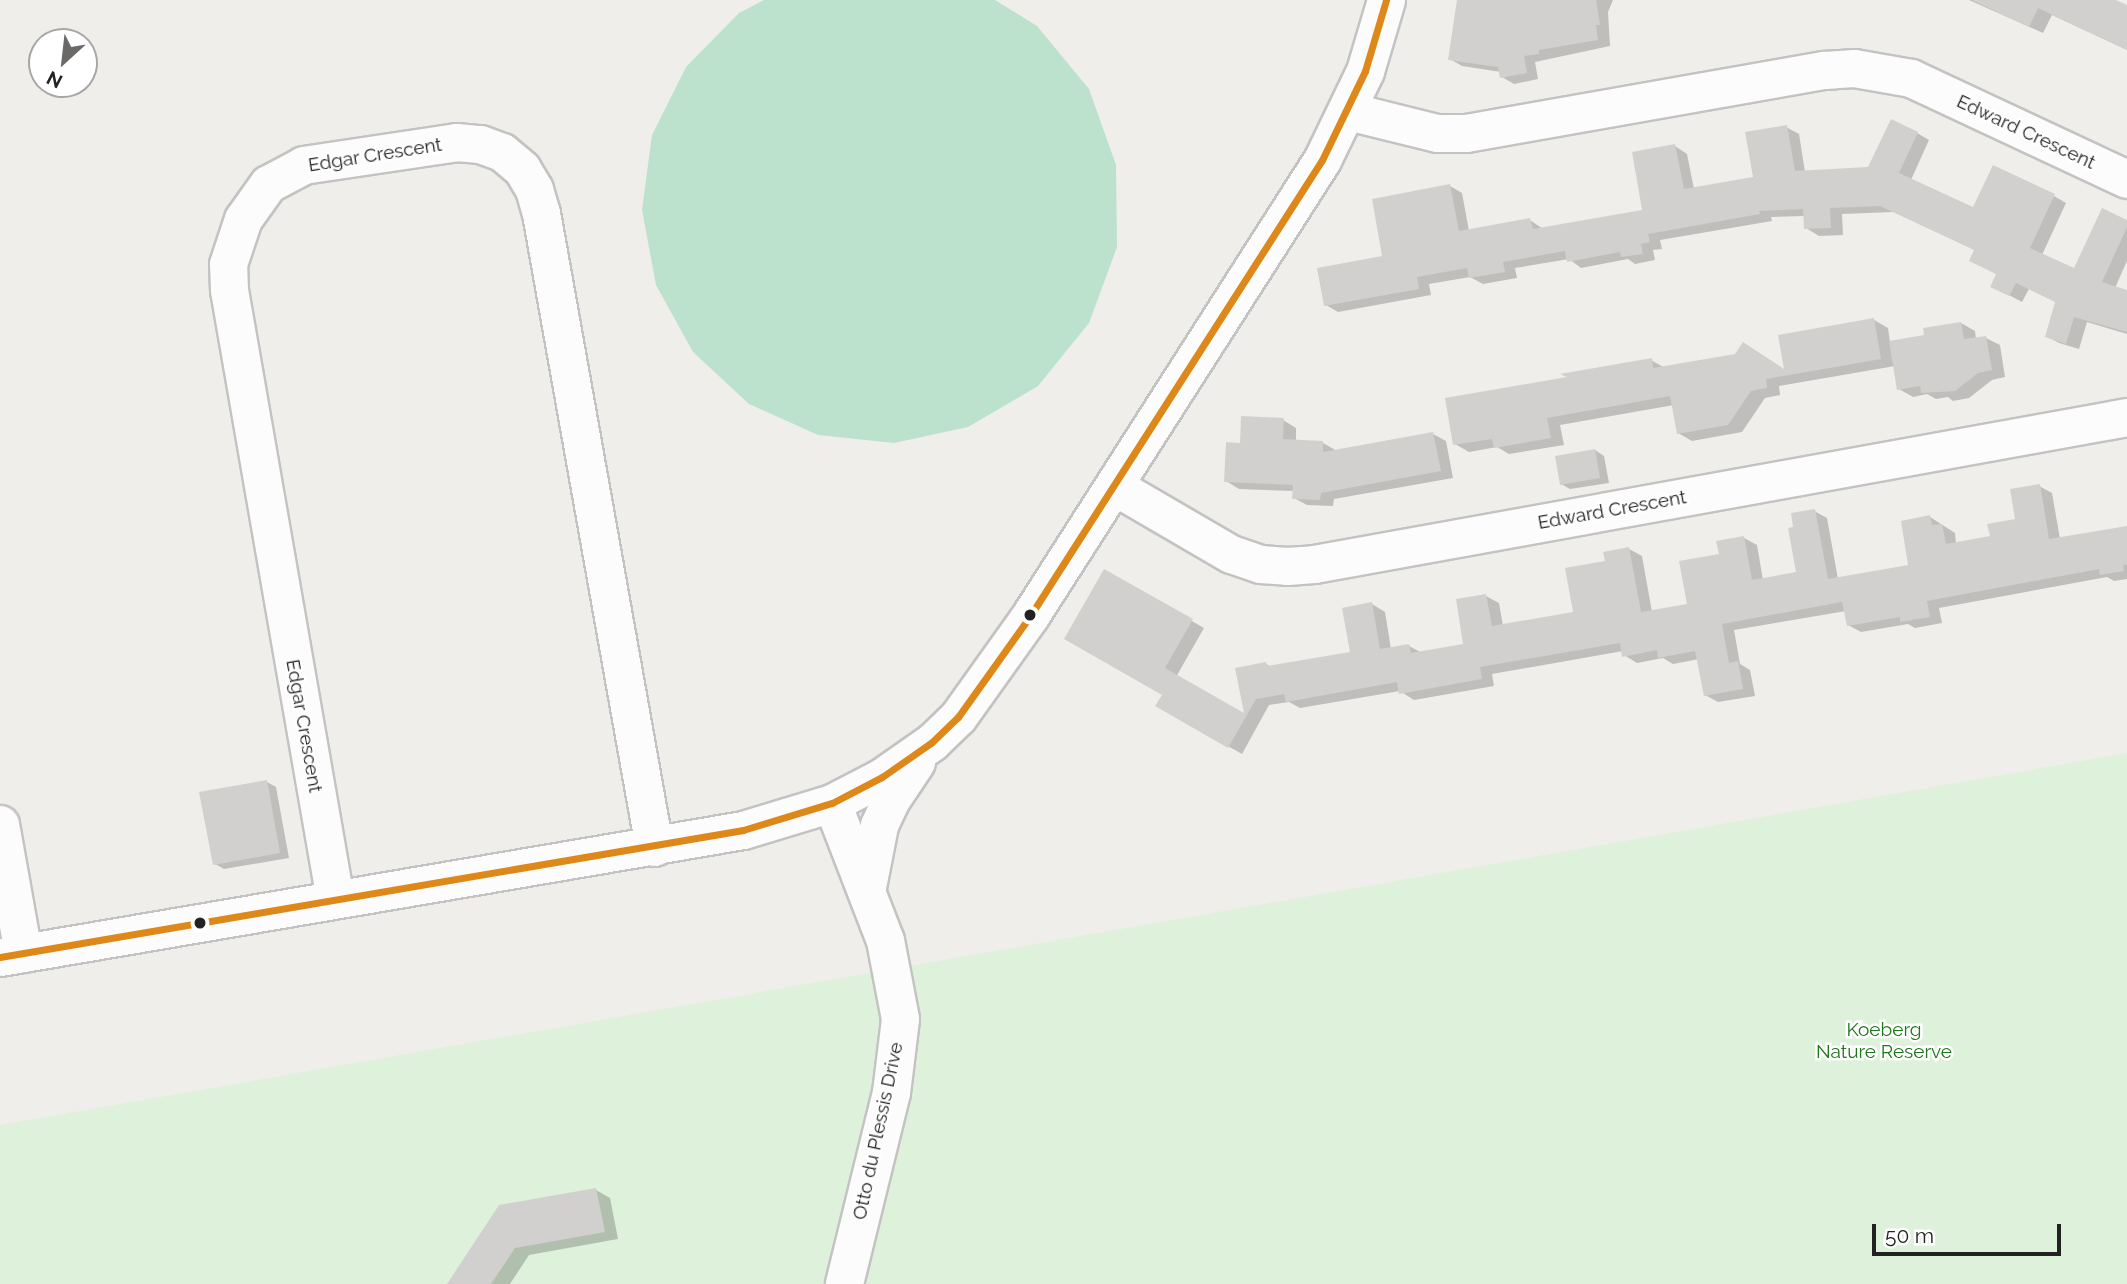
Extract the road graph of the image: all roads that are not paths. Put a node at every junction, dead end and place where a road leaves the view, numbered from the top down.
1 (1386, 0) edge
2 (1348, 111) junction
3 (2127, 179) edge
4 (2127, 417) edge
5 (1114, 486) junction
6 (932, 742) junction
7 (832, 803) junction
8 (0, 824) edge
9 (654, 847) junction
10 (867, 887) junction
11 (335, 899) junction
12 (11, 955) edge
13 (844, 1284) edge

1 - 2 street
2 - 3 street, Edward Crescent
2 - 5 street
4 - 5 street, Edward Crescent
5 - 6 street
6 - 7 street
6 - 10 street
7 - 9 street
7 - 10 street, Otto du Plessis Drive
8 - 12 street
9 - 11 street
9 - 11 street, Edgar Crescent
10 - 13 street, Otto du Plessis Drive
11 - 12 street

